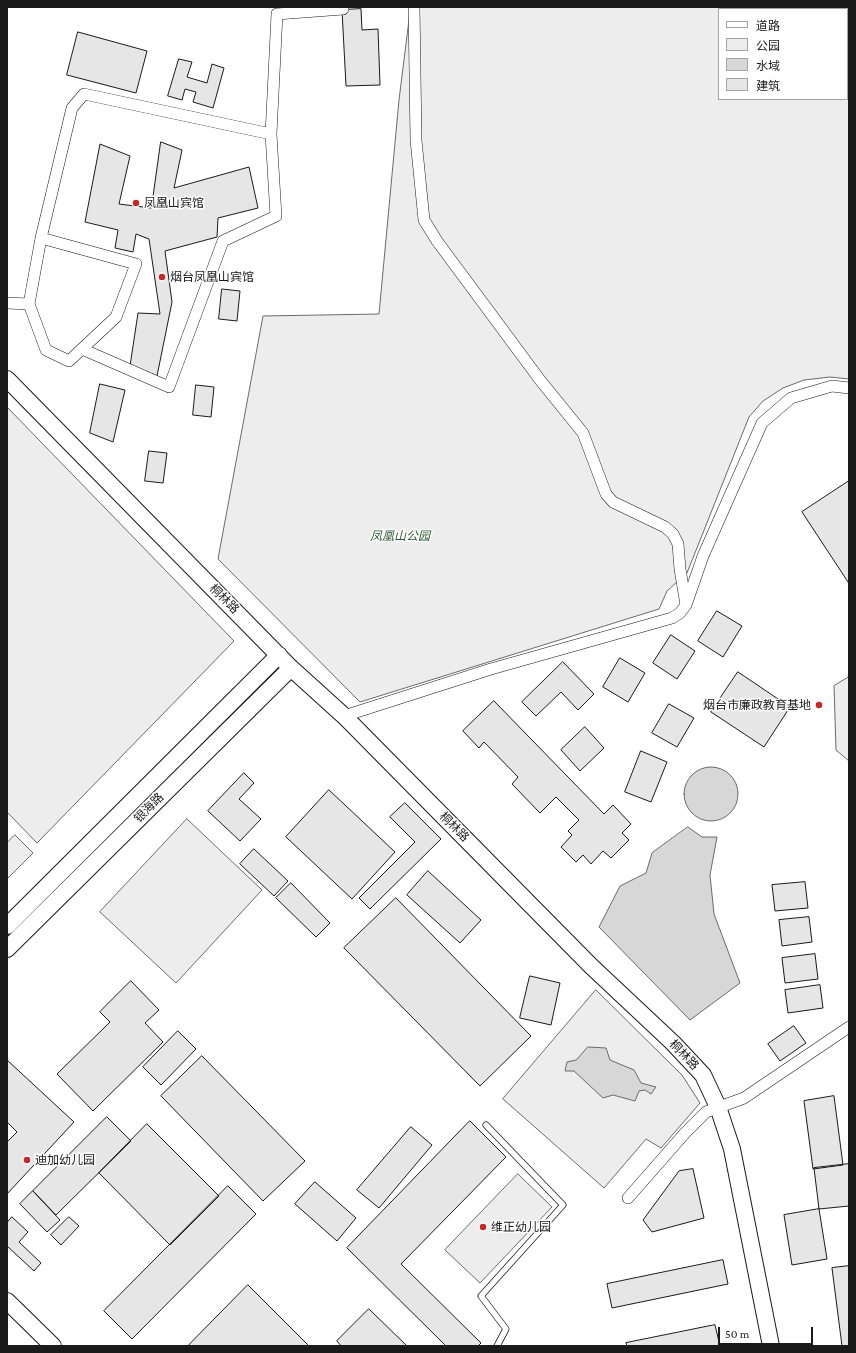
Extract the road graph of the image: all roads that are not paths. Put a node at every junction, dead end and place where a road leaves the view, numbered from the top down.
1 (414, 7) edge
2 (343, 9) dead end
3 (271, 134) junction
4 (41, 238) junction
5 (7, 303) edge
6 (29, 304) junction
7 (82, 349) junction
8 (7, 379) edge
9 (849, 388) edge
10 (686, 605) junction
11 (279, 655) junction
12 (291, 668) junction
13 (344, 716) junction
14 (7, 926) edge
15 (7, 949) edge
16 (849, 1027) edge
17 (718, 1107) junction
18 (486, 1125) dead end
19 (628, 1198) dead end
20 (7, 1301) edge
21 (53, 1346) edge
22 (496, 1346) edge
23 (771, 1346) edge

1 - 10 street
2 - 3 street
3 - 4 street
3 - 7 street
4 - 6 street
4 - 7 street
5 - 6 street
6 - 7 street
8 - 11 street, 桐林路
9 - 10 street
10 - 13 street
11 - 12 street, 桐林路
11 - 14 street, 银海路
12 - 13 street, 桐林路
12 - 15 street, 银海路
13 - 17 street, 桐林路
16 - 17 street
17 - 19 street
17 - 23 street, 桐林路
18 - 22 lane
20 - 21 street

